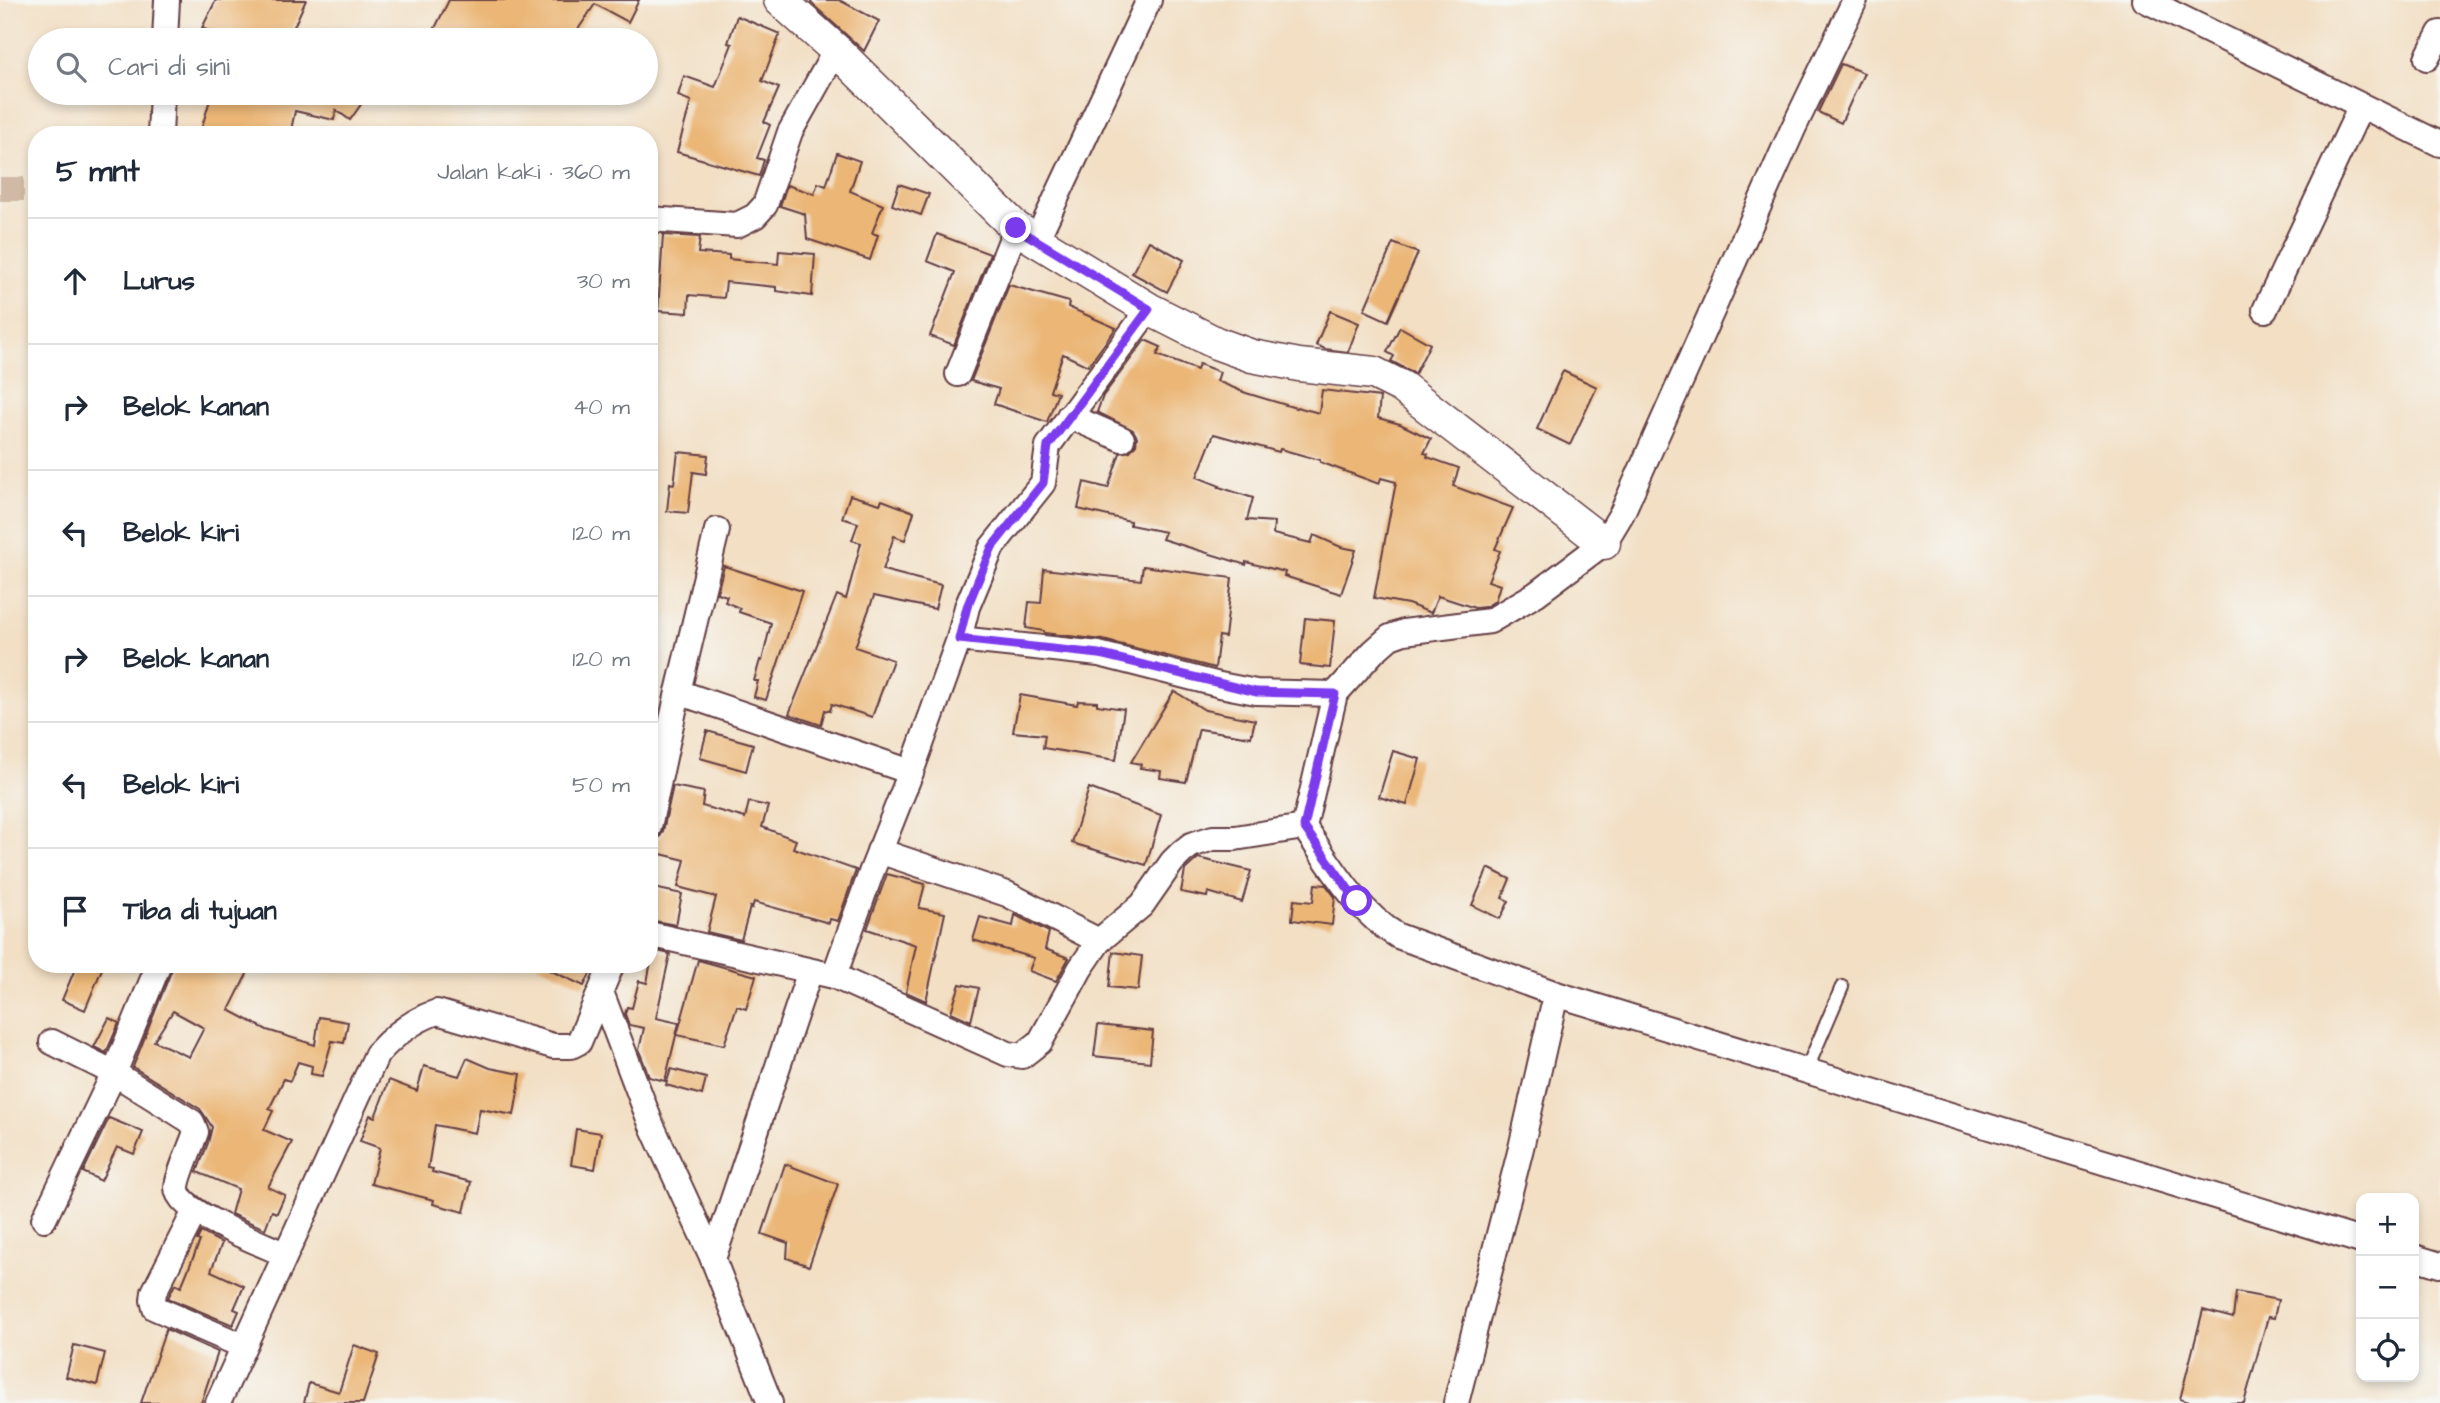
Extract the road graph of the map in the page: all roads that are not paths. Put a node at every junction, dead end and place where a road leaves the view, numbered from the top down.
1 (167, 0) edge
2 (780, 0) edge
3 (1149, 0) edge
4 (1855, 0) edge
5 (2145, 0) edge
6 (166, 28) edge
7 (2440, 33) edge
8 (836, 50) junction
9 (2427, 58) dead end
10 (161, 105) edge
11 (2361, 106) junction
12 (160, 126) edge
13 (2440, 144) edge
14 (658, 220) edge
15 (1026, 234) junction
16 (1149, 309) junction
17 (2265, 310) dead end
18 (958, 374) dead end
19 (1069, 416) junction
20 (1122, 439) dead end
21 (718, 530) dead end
22 (1604, 543) junction
23 (959, 639) junction
24 (678, 692) junction
25 (1335, 694) junction
26 (658, 757) edge
27 (911, 772) junction
28 (1304, 827) junction
29 (880, 851) junction
30 (658, 936) edge
31 (1099, 941) junction
32 (810, 971) junction
33 (155, 973) edge
34 (608, 973) edge
35 (834, 976) junction
36 (1842, 987) dead end
37 (601, 992) junction
38 (1556, 994) junction
39 (52, 1042) dead end
40 (1807, 1071) junction
41 (114, 1073) junction
42 (195, 1211) junction
43 (44, 1219) dead end
44 (2356, 1239) edge
45 (284, 1254) junction
46 (713, 1259) junction
47 (2419, 1259) edge
48 (2440, 1265) edge
49 (243, 1346) junction
50 (218, 1403) edge
51 (770, 1403) edge
52 (1456, 1403) edge

1 - 6 street
2 - 8 street
3 - 15 street
4 - 22 street
5 - 11 street
7 - 9 street
8 - 14 street
8 - 15 street
10 - 12 street
11 - 13 street
11 - 17 street
15 - 16 street
15 - 18 street
16 - 19 street
16 - 22 street
19 - 20 street
19 - 23 street
21 - 24 street
22 - 25 street
23 - 25 street
23 - 27 street
24 - 26 street
24 - 27 street
25 - 28 street
27 - 29 street
28 - 31 street
28 - 38 street
29 - 31 street
29 - 35 street
30 - 32 street
31 - 35 street
32 - 35 street
32 - 46 street
33 - 41 street
34 - 37 street
36 - 40 lane
37 - 45 street
37 - 46 street
38 - 40 street
38 - 52 street
39 - 41 street
40 - 44 street
41 - 42 street
41 - 43 street
42 - 45 street
42 - 49 street
45 - 49 street
46 - 51 street
47 - 48 street
49 - 50 street

